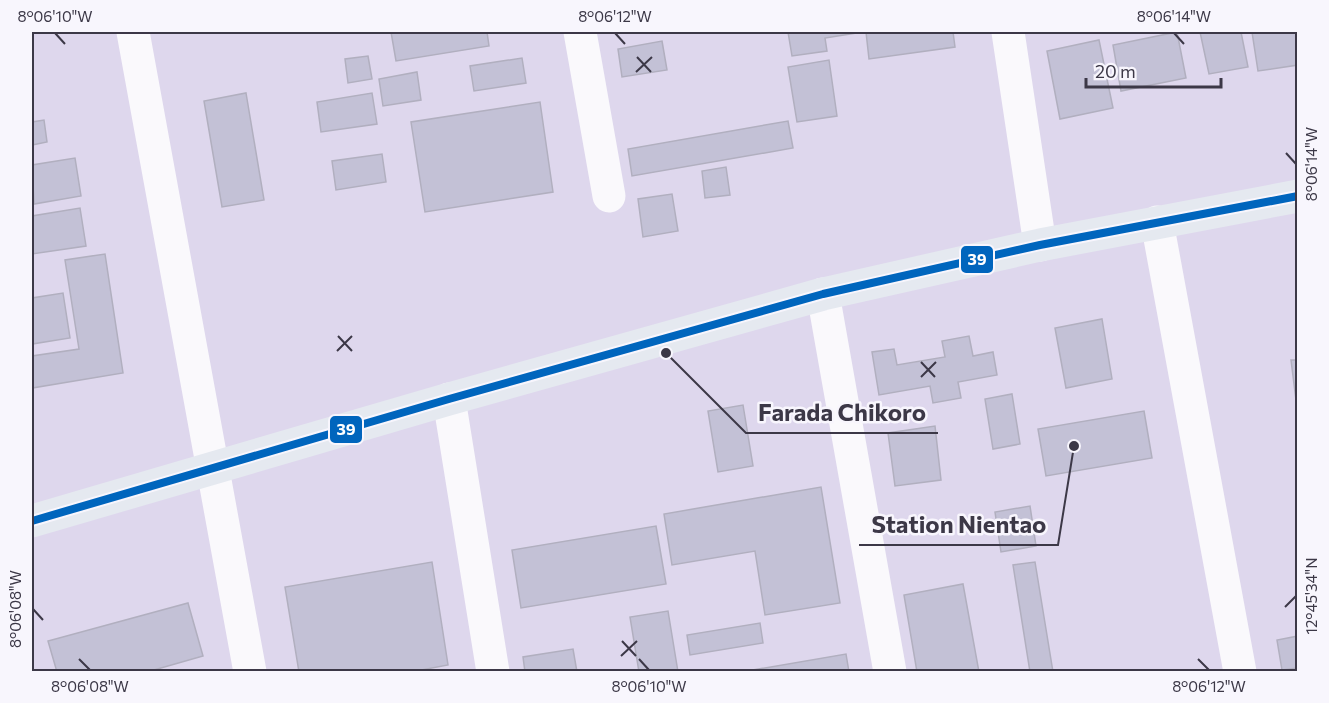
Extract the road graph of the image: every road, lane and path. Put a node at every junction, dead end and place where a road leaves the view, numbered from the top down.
1 (133, 32) edge
2 (580, 32) edge
3 (1008, 32) edge
4 (1298, 195) edge
5 (609, 196) dead end
6 (1157, 222) junction
7 (1040, 245) junction
8 (823, 294) junction
9 (449, 399) junction
10 (213, 468) junction
11 (32, 521) edge
12 (250, 672) edge
13 (493, 672) edge
14 (890, 672) edge
15 (1240, 672) edge

1 - 10 street
2 - 5 street
3 - 7 street
4 - 6 highway
6 - 7 highway
6 - 15 street
7 - 8 highway
8 - 9 highway
8 - 14 street
9 - 10 highway
9 - 13 street
10 - 11 highway
10 - 12 street

